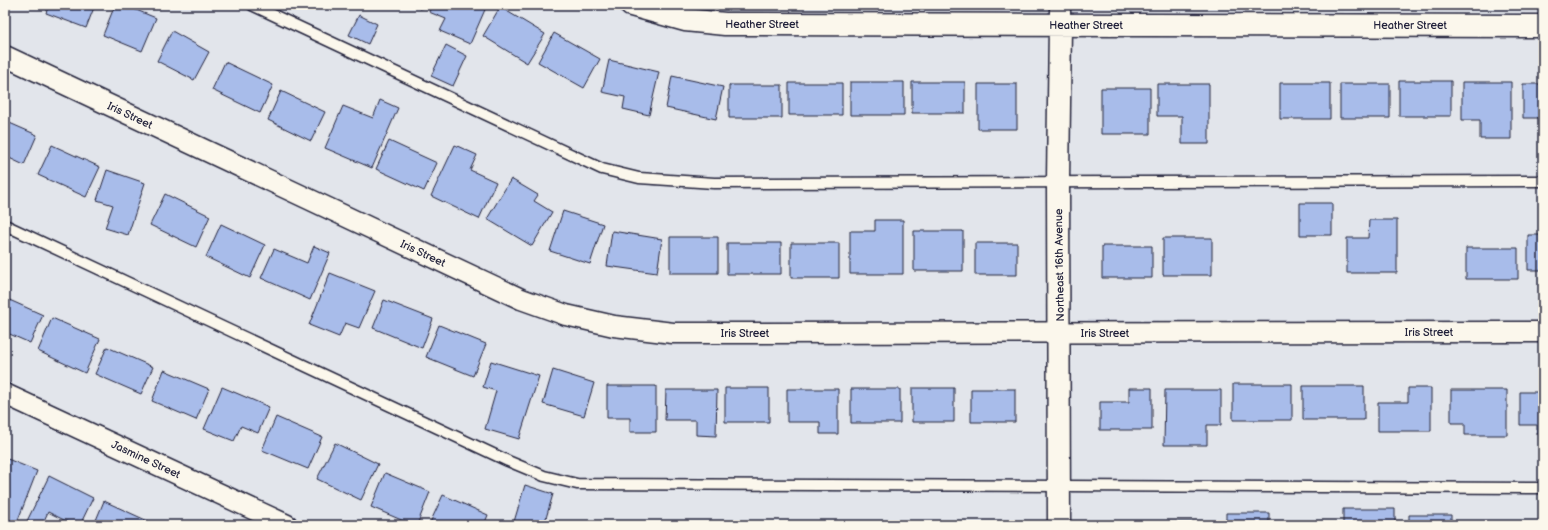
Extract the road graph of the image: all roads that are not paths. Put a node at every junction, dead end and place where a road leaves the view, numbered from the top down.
1 (252, 5) edge
2 (631, 5) edge
3 (1060, 15) edge
4 (1543, 26) edge
5 (5, 56) edge
6 (1058, 181) junction
7 (1543, 181) edge
8 (5, 225) edge
9 (1543, 332) edge
10 (1060, 333) junction
11 (5, 394) edge
12 (1059, 485) junction
13 (1543, 488) edge
14 (287, 525) edge
15 (1059, 525) edge

1 - 6 lane
2 - 3 street, Heather Street
3 - 4 street, Heather Street
3 - 6 street, Northeast 16th Avenue
5 - 10 street, Iris Street
6 - 7 lane
6 - 10 street, Northeast 16th Avenue
8 - 12 lane
9 - 10 street, Iris Street
10 - 12 street, Northeast 16th Avenue
11 - 14 street, Jasmine Street
12 - 13 lane
12 - 15 street, Northeast 16th Avenue

